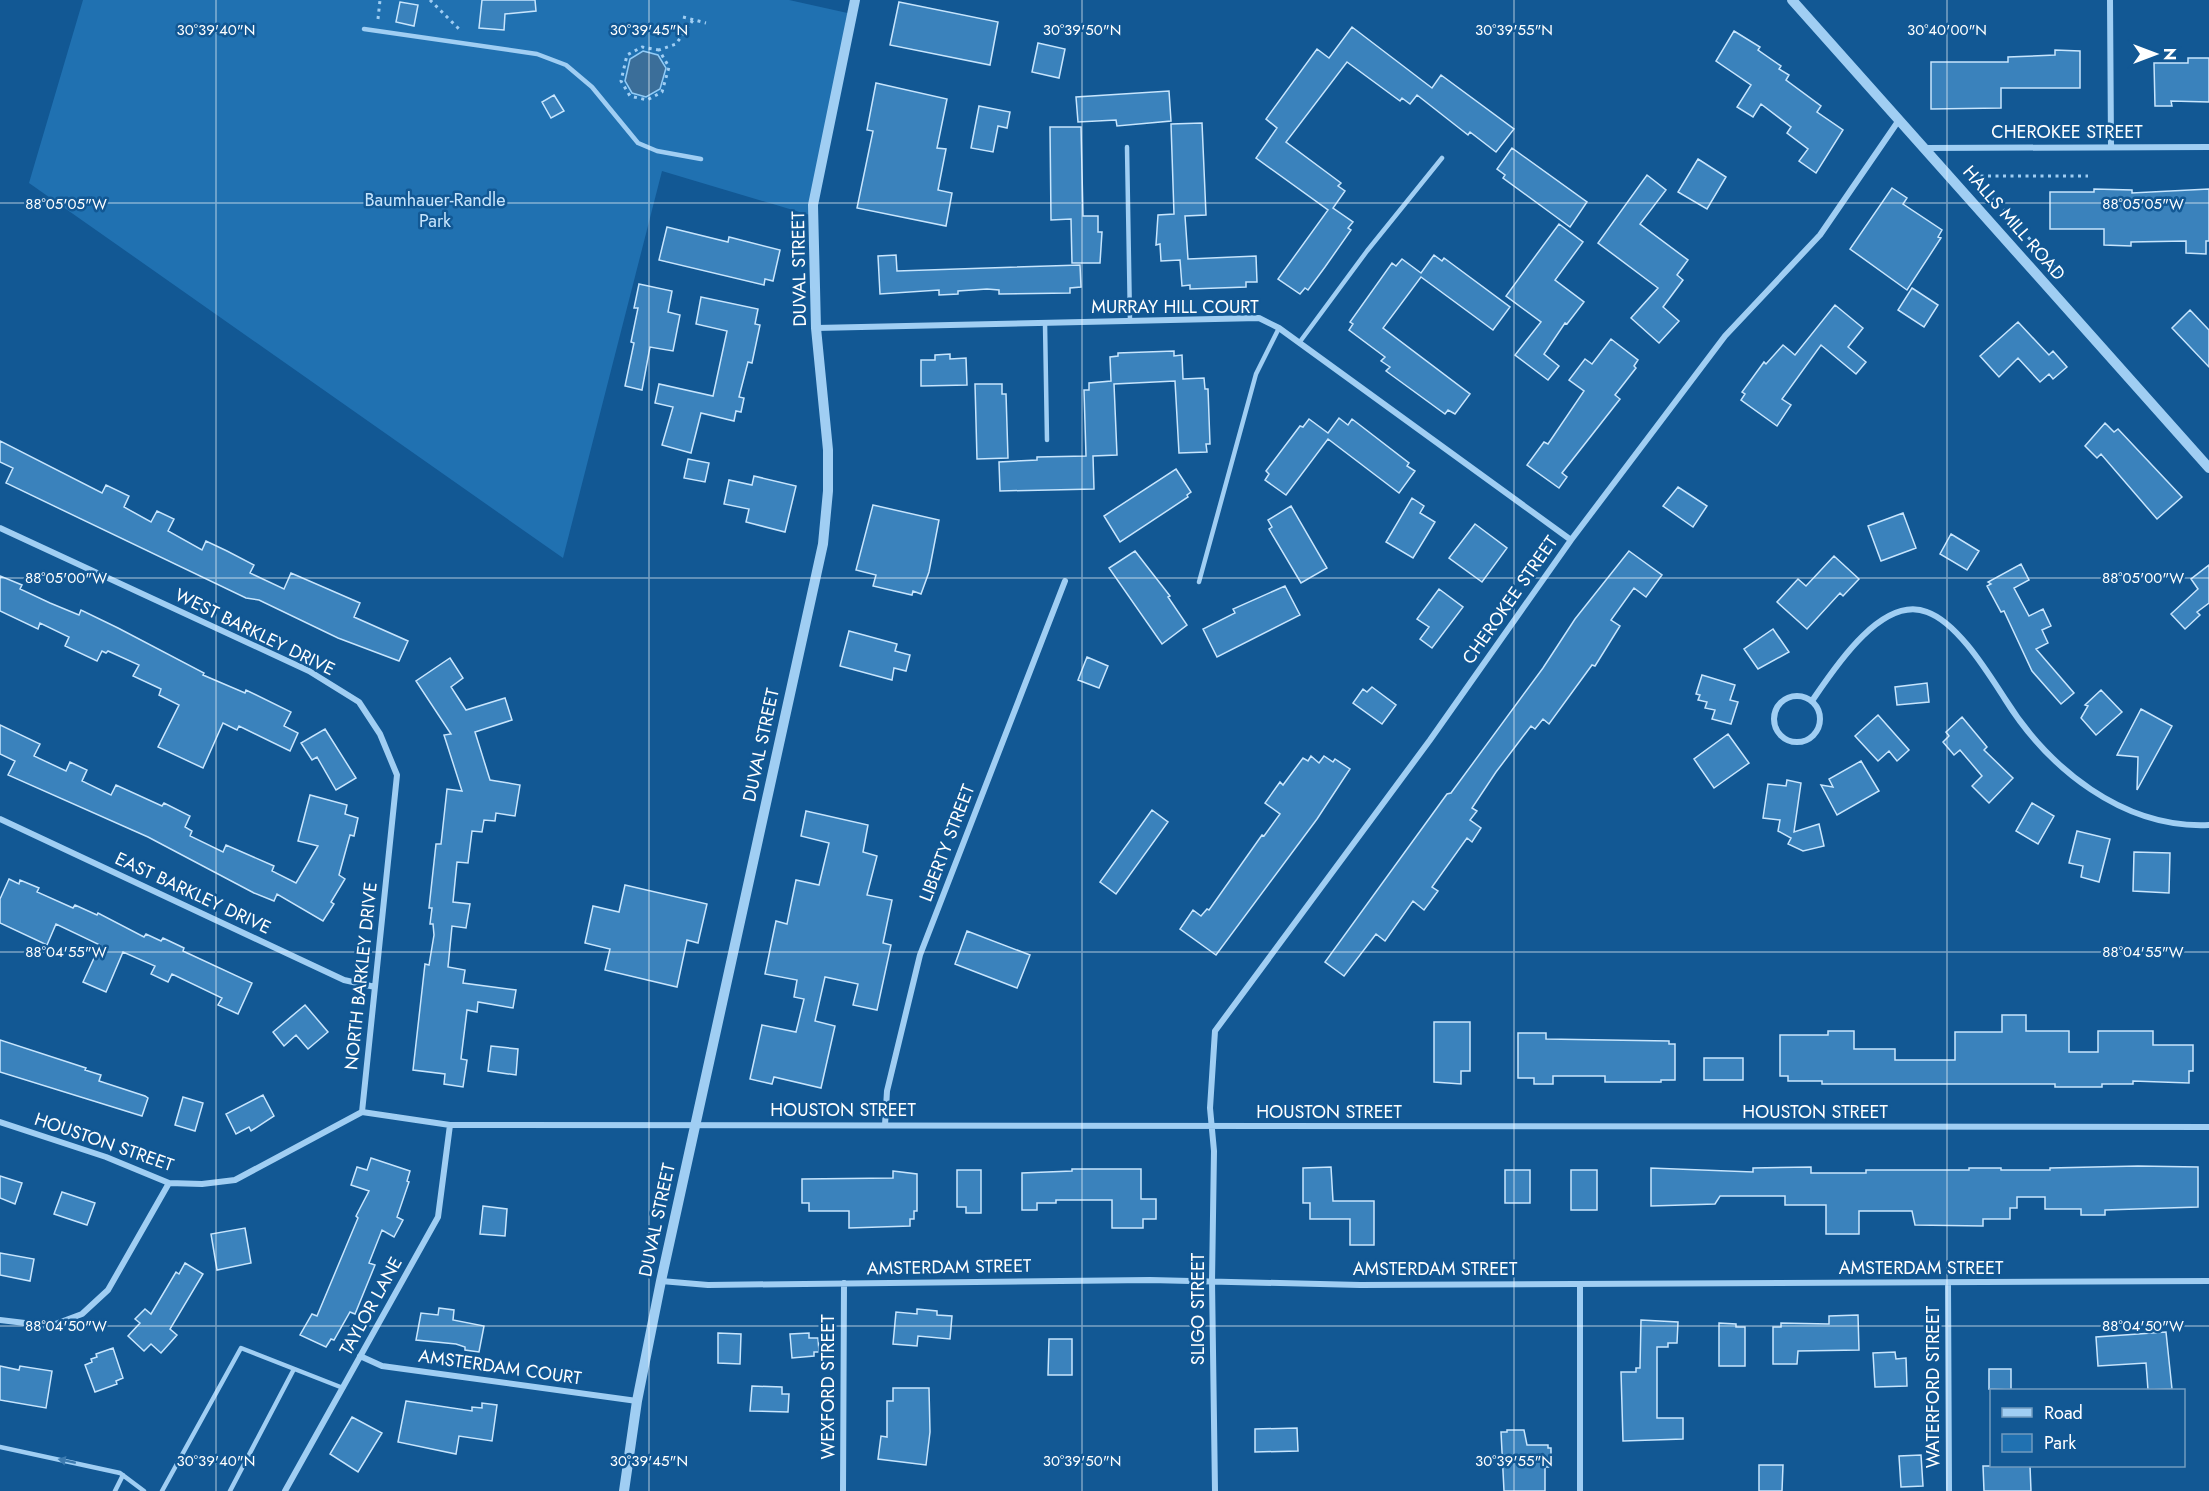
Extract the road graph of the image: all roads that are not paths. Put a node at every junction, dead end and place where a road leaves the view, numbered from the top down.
1 (855, 0) edge
2 (1792, 0) edge
3 (2110, 0) edge
4 (364, 28) dead end
5 (1899, 120) junction
6 (1127, 147) dead end
7 (2111, 147) junction
8 (2209, 147) edge
9 (1926, 148) junction
10 (1442, 158) dead end
11 (701, 159) dead end
12 (1130, 321) junction
13 (1045, 323) junction
14 (816, 328) junction
15 (1279, 328) junction
16 (1299, 343) junction
17 (1047, 440) dead end
18 (2209, 468) edge
19 (0, 528) edge
20 (1571, 540) junction
21 (1065, 581) dead end
22 (1199, 582) dead end
23 (1812, 701) junction
24 (0, 819) edge
25 (2209, 825) edge
26 (390, 843) joint
27 (375, 987) junction
28 (362, 1112) junction
29 (0, 1122) edge
30 (450, 1125) junction
31 (885, 1125) junction
32 (1211, 1126) junction
33 (694, 1127) junction
34 (2209, 1127) edge
35 (169, 1183) junction
36 (661, 1281) junction
37 (1212, 1281) junction
38 (2209, 1281) edge
39 (1948, 1283) junction
40 (844, 1284) junction
41 (1580, 1284) junction
42 (0, 1320) edge
43 (360, 1356) junction
44 (294, 1369) junction
45 (343, 1388) junction
46 (637, 1401) junction
47 (0, 1447) edge
48 (123, 1475) junction
49 (115, 1491) edge
50 (144, 1491) edge
51 (162, 1491) edge
52 (230, 1491) edge
53 (285, 1491) edge
54 (624, 1491) edge
55 (843, 1491) edge
56 (1215, 1491) edge
57 (1580, 1491) edge
58 (1949, 1491) edge

1 - 14 street, DUVAL STREET
2 - 5 street, HALLS MILL ROAD
3 - 7 street
4 - 11 lane
5 - 9 street, HALLS MILL ROAD
5 - 20 street, CHEROKEE STREET
6 - 12 lane
7 - 8 street, CHEROKEE STREET
7 - 9 street, CHEROKEE STREET
9 - 18 street, HALLS MILL ROAD
10 - 16 lane
12 - 13 street, MURRAY HILL COURT
12 - 15 street, MURRAY HILL COURT
13 - 14 street, MURRAY HILL COURT
13 - 17 lane
14 - 33 street, DUVAL STREET
15 - 16 street, MURRAY HILL COURT
15 - 22 lane
16 - 20 street, MURRAY HILL COURT
19 - 26 street, WEST BARKLEY DRIVE
20 - 32 street, CHEROKEE STREET
21 - 31 street, LIBERTY STREET
23 - 23 street
23 - 25 street
24 - 27 street, EAST BARKLEY DRIVE
26 - 27 street, NORTH BARKLEY DRIVE
27 - 28 street, NORTH BARKLEY DRIVE
28 - 30 street, HOUSTON STREET
28 - 35 street, HOUSTON STREET
29 - 35 street, HOUSTON STREET
30 - 33 street, HOUSTON STREET
30 - 43 street, TAYLOR LANE
31 - 32 street, HOUSTON STREET
31 - 33 street, HOUSTON STREET
32 - 34 street, HOUSTON STREET
32 - 37 street, SLIGO STREET
33 - 36 street, DUVAL STREET
35 - 42 street
36 - 40 street, AMSTERDAM STREET
36 - 46 street, DUVAL STREET
37 - 40 street, AMSTERDAM STREET
37 - 41 street, AMSTERDAM STREET
37 - 56 street, SLIGO STREET
38 - 39 street, AMSTERDAM STREET
39 - 41 street, AMSTERDAM STREET
39 - 58 street, WATERFORD STREET
40 - 55 street, WEXFORD STREET
41 - 57 street
43 - 45 street, TAYLOR LANE
43 - 46 street, AMSTERDAM COURT
44 - 45 lane
44 - 51 lane
44 - 52 lane
45 - 53 street, TAYLOR LANE
46 - 54 street, DUVAL STREET
48 -> 47 lane
48 - 49 lane
48 - 50 lane

